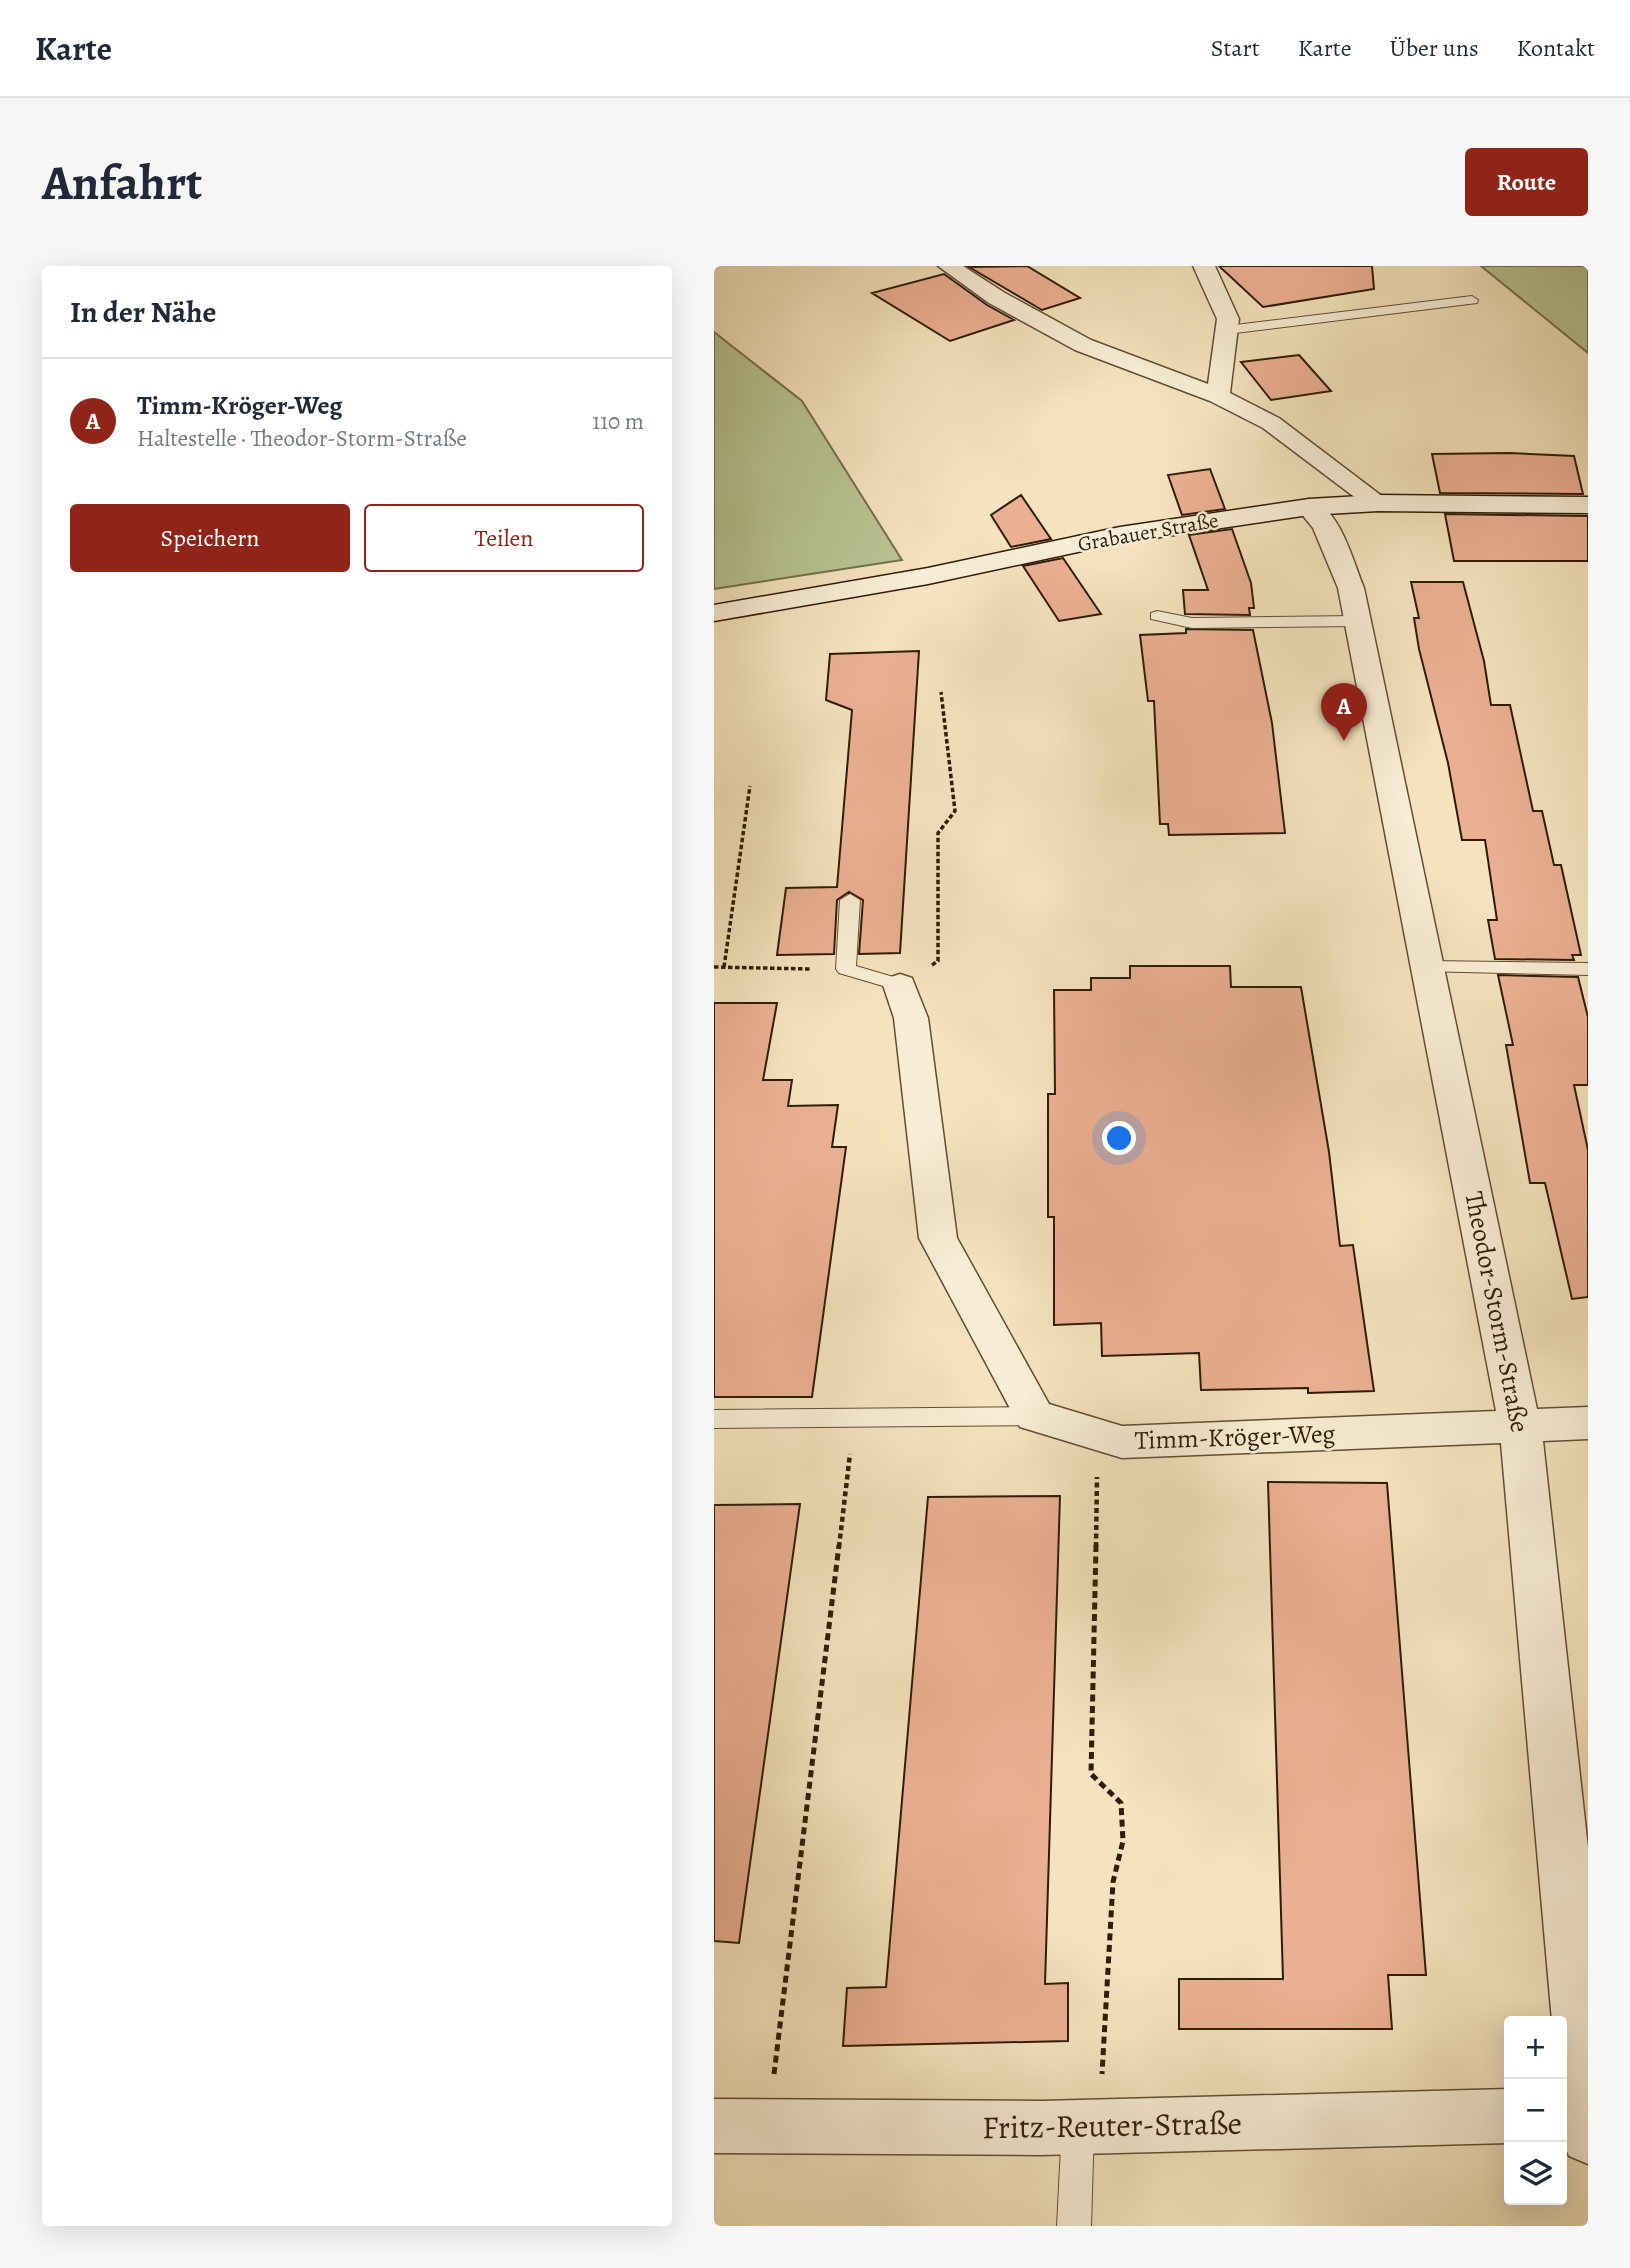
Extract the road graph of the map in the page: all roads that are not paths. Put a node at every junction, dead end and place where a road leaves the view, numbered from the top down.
1 (949, 266) edge
2 (1204, 266) edge
3 (1472, 300) dead end
4 (1227, 330) junction
5 (1225, 357) junction
6 (1149, 368) junction
7 (1218, 396) junction
8 (1378, 503) junction
9 (1588, 505) edge
10 (1309, 507) junction
11 (714, 613) edge
12 (1157, 616) dead end
13 (1358, 621) junction
14 (850, 900) dead end
15 (1428, 967) junction
16 (1588, 969) edge
17 (900, 985) joint
18 (1035, 1416) junction
19 (714, 1419) edge
20 (1588, 1423) edge
21 (1520, 1425) junction
22 (1504, 2116) edge
23 (1578, 2122) edge
24 (714, 2126) edge
25 (1089, 2127) junction
26 (1074, 2226) edge

1 - 6 street
2 - 4 street
3 - 4 lane
4 - 5 street
5 - 6 street
5 - 7 street
6 - 7 street
7 - 8 street
8 - 9 street, Grabauer Straße
8 - 10 street, Grabauer Straße
10 - 11 street, Grabauer Straße
10 - 13 street, Theodor-Storm-Straße
12 - 13 lane
13 - 15 street, Theodor-Storm-Straße
14 - 17 lane
15 - 16 lane
15 - 21 street, Theodor-Storm-Straße
17 - 18 street
18 - 19 lane
18 - 21 street, Timm-Kröger-Weg
20 - 21 street, Timm-Kröger-Weg
21 - 23 street, Theodor-Storm-Straße
22 - 25 street, Fritz-Reuter-Straße
24 - 25 street, Fritz-Reuter-Straße
25 - 26 lane

